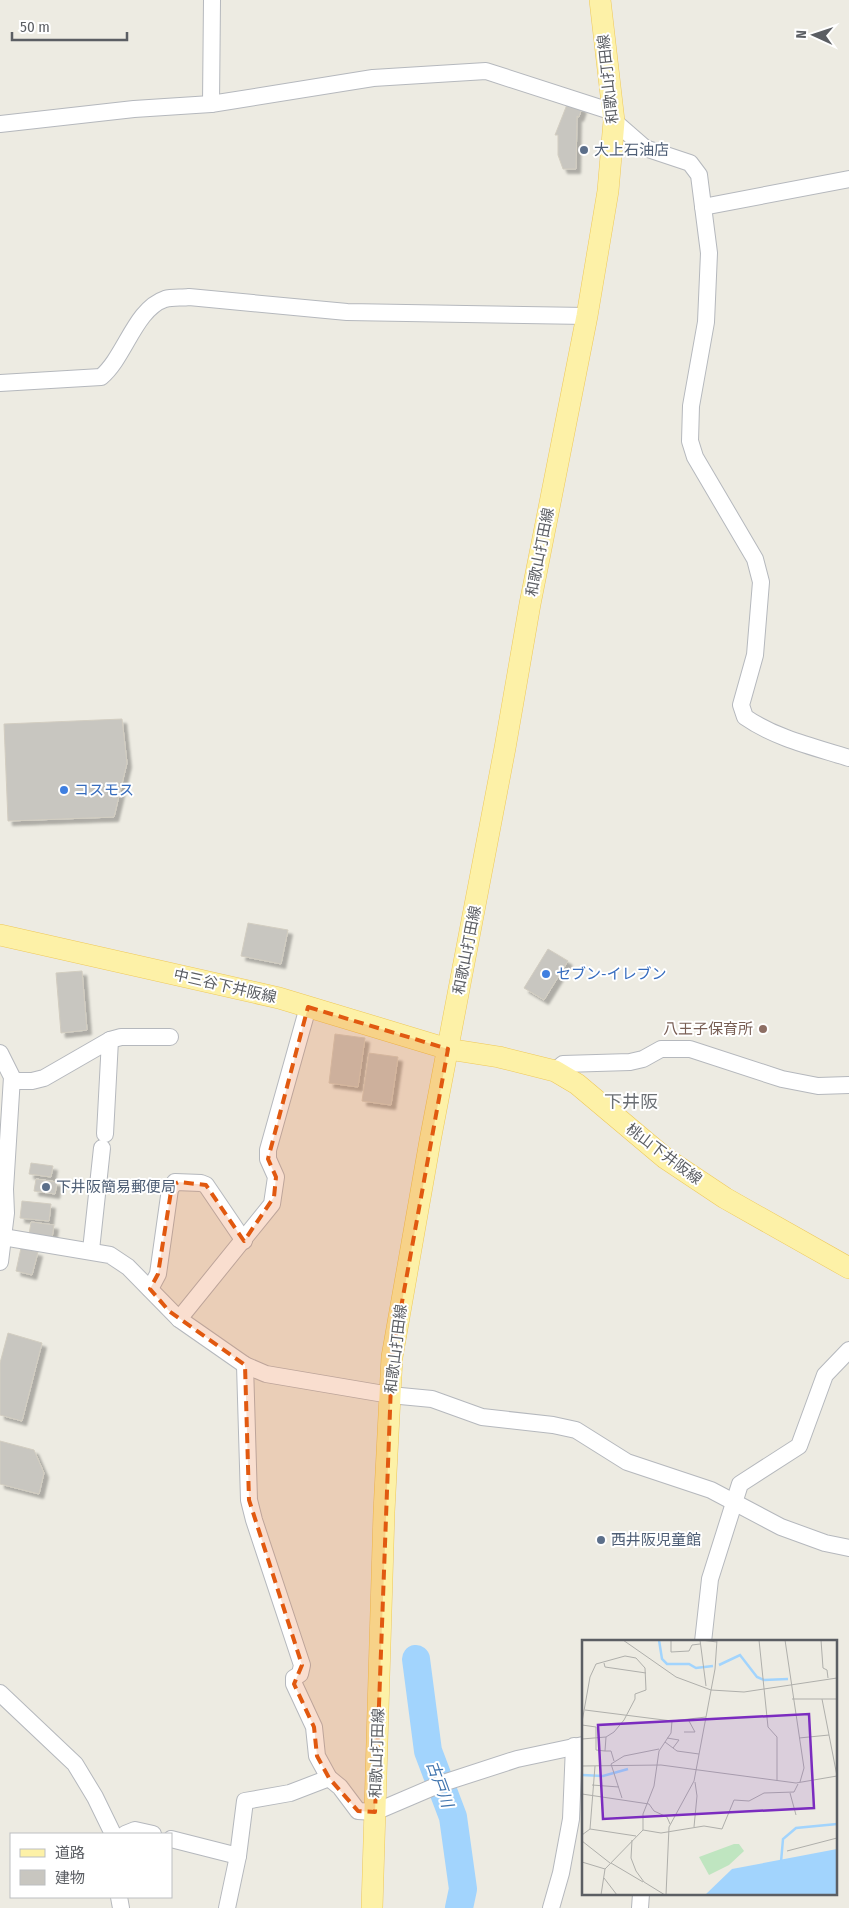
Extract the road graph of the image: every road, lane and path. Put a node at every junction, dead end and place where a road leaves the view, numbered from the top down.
1 (212, 0) edge
2 (600, 0) edge
3 (211, 104) junction
4 (613, 117) junction
5 (0, 124) edge
6 (849, 179) edge
7 (703, 207) junction
8 (586, 316) junction
9 (0, 383) edge
10 (849, 758) edge
11 (0, 935) edge
12 (308, 1006) junction
13 (170, 1037) dead end
14 (110, 1040) junction
15 (448, 1049) junction
16 (0, 1053) edge
17 (555, 1071) junction
18 (12, 1081) junction
19 (849, 1085) edge
20 (4, 1237) junction
21 (244, 1241) junction
22 (91, 1250) junction
23 (0, 1262) edge
24 (849, 1268) edge
25 (150, 1289) junction
26 (179, 1319) junction
27 (849, 1350) edge
28 (245, 1366) junction
29 (390, 1395) junction
30 (735, 1502) junction
31 (849, 1548) edge
32 (703, 1640) edge
33 (0, 1693) edge
34 (578, 1745) edge
35 (329, 1778) junction
36 (375, 1812) junction
37 (113, 1833) edge
38 (128, 1833) edge
39 (149, 1833) edge
40 (172, 1839) edge
41 (238, 1856) junction
42 (227, 1908) edge
43 (372, 1908) edge
44 (551, 1908) edge

1 - 3 street
2 - 4 main road, 和歌山打田線
3 - 4 street
3 - 5 street
4 - 7 street
4 - 8 main road, 和歌山打田線
6 - 7 street
7 - 10 street
8 - 9 street
8 - 15 main road, 和歌山打田線
11 - 12 main road, 中三谷下井阪線
12 - 15 main road, 中三谷下井阪線
12 - 21 street
13 - 14 street
14 - 18 street
14 - 22 street
15 - 17 main road, 桃山下井阪線
15 - 29 main road, 和歌山打田線
16 - 18 street
17 - 19 street
17 - 24 main road, 桃山下井阪線
18 - 20 street
20 - 22 street
20 - 23 street
21 - 25 street
21 - 26 street
22 - 25 street
25 - 26 street
26 - 28 street
27 - 30 street
28 - 29 street
28 - 35 street
29 - 30 street
29 - 36 main road, 和歌山打田線
30 - 31 street
30 - 32 street
33 - 37 street
34 - 36 street
34 - 44 street
35 - 36 street
35 - 41 street
36 - 43 main road, 和歌山打田線
38 - 39 street
40 - 41 street
41 - 42 street

